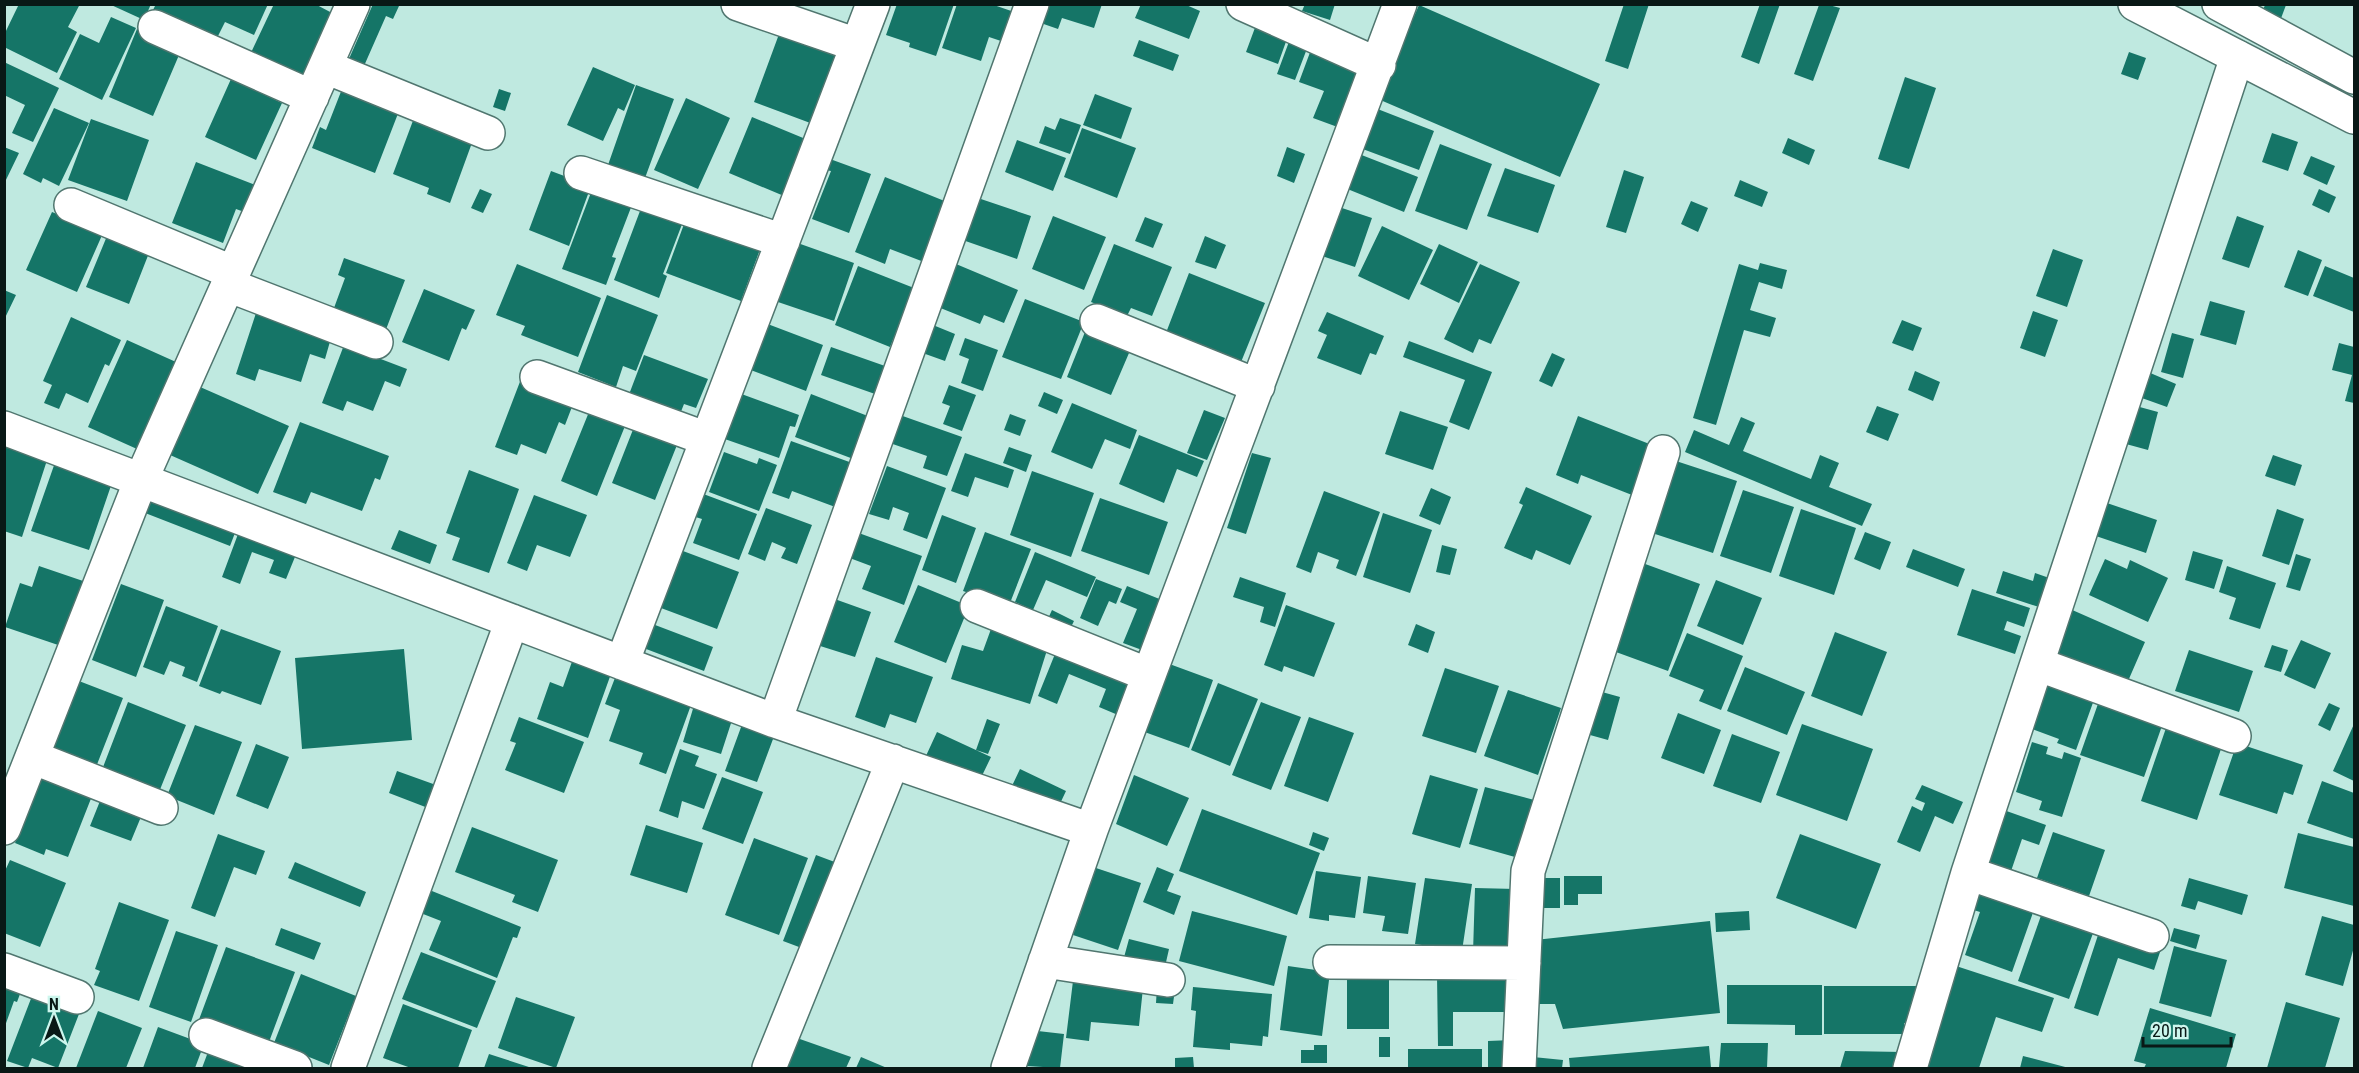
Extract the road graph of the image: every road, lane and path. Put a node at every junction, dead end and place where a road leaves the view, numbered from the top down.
1 (353, 4) edge
2 (738, 4) edge
3 (873, 4) edge
4 (1032, 4) edge
5 (1243, 4) edge
6 (1400, 4) edge
7 (2135, 4) edge
8 (2218, 4) edge
9 (155, 27) dead end
10 (857, 45) junction
11 (2237, 57) junction
12 (1378, 65) junction
13 (326, 67) junction
14 (2355, 77) edge
15 (312, 97) junction
16 (2355, 117) edge
17 (488, 133) dead end
18 (581, 173) dead end
19 (71, 205) dead end
20 (783, 241) junction
21 (231, 279) junction
22 (1097, 321) dead end
23 (376, 342) dead end
24 (537, 377) dead end
25 (1258, 386) junction
26 (4, 428) edge
27 (707, 439) junction
28 (1663, 452) dead end
29 (141, 480) junction
30 (977, 606) dead end
31 (512, 621) junction
32 (622, 663) junction
33 (2037, 664) junction
34 (1149, 675) junction
35 (775, 721) junction
36 (2234, 736) dead end
37 (32, 757) junction
38 (893, 761) junction
39 (161, 808) dead end
40 (4, 828) edge
41 (1091, 830) junction
42 (1968, 873) junction
43 (2152, 936) dead end
44 (1045, 961) junction
45 (1330, 962) dead end
46 (1524, 963) junction
47 (4, 970) edge
48 (1168, 980) dead end
49 (77, 997) dead end
50 (207, 1035) dead end
51 (355, 1066) edge
52 (295, 1068) edge
53 (769, 1068) edge
54 (1008, 1068) edge
55 (1519, 1068) edge
56 (1910, 1068) edge

1 - 13 street
2 - 10 street
3 - 10 street
4 - 35 street
5 - 12 street
6 - 12 street
7 - 11 street
8 - 14 street
9 - 15 street
10 - 20 street
11 - 16 street
11 - 33 street
12 - 25 street
13 - 15 street
13 - 17 street
15 - 21 street
18 - 20 street
19 - 21 street
20 - 27 street
21 - 23 street
21 - 29 street
22 - 25 street
24 - 27 street
25 - 34 street
26 - 29 street
27 - 32 street
28 - 46 street
29 - 31 street
29 - 37 street
30 - 34 street
31 - 32 street
31 - 51 street
32 - 35 street
33 - 36 street
33 - 42 street
34 - 41 street
35 - 38 street
37 - 39 street
37 - 40 street
38 - 41 street
38 - 53 street
41 - 44 street
42 - 43 street
42 - 56 street
44 - 48 street
44 - 54 street
45 - 46 street
46 - 55 street
47 - 49 street
50 - 52 street

